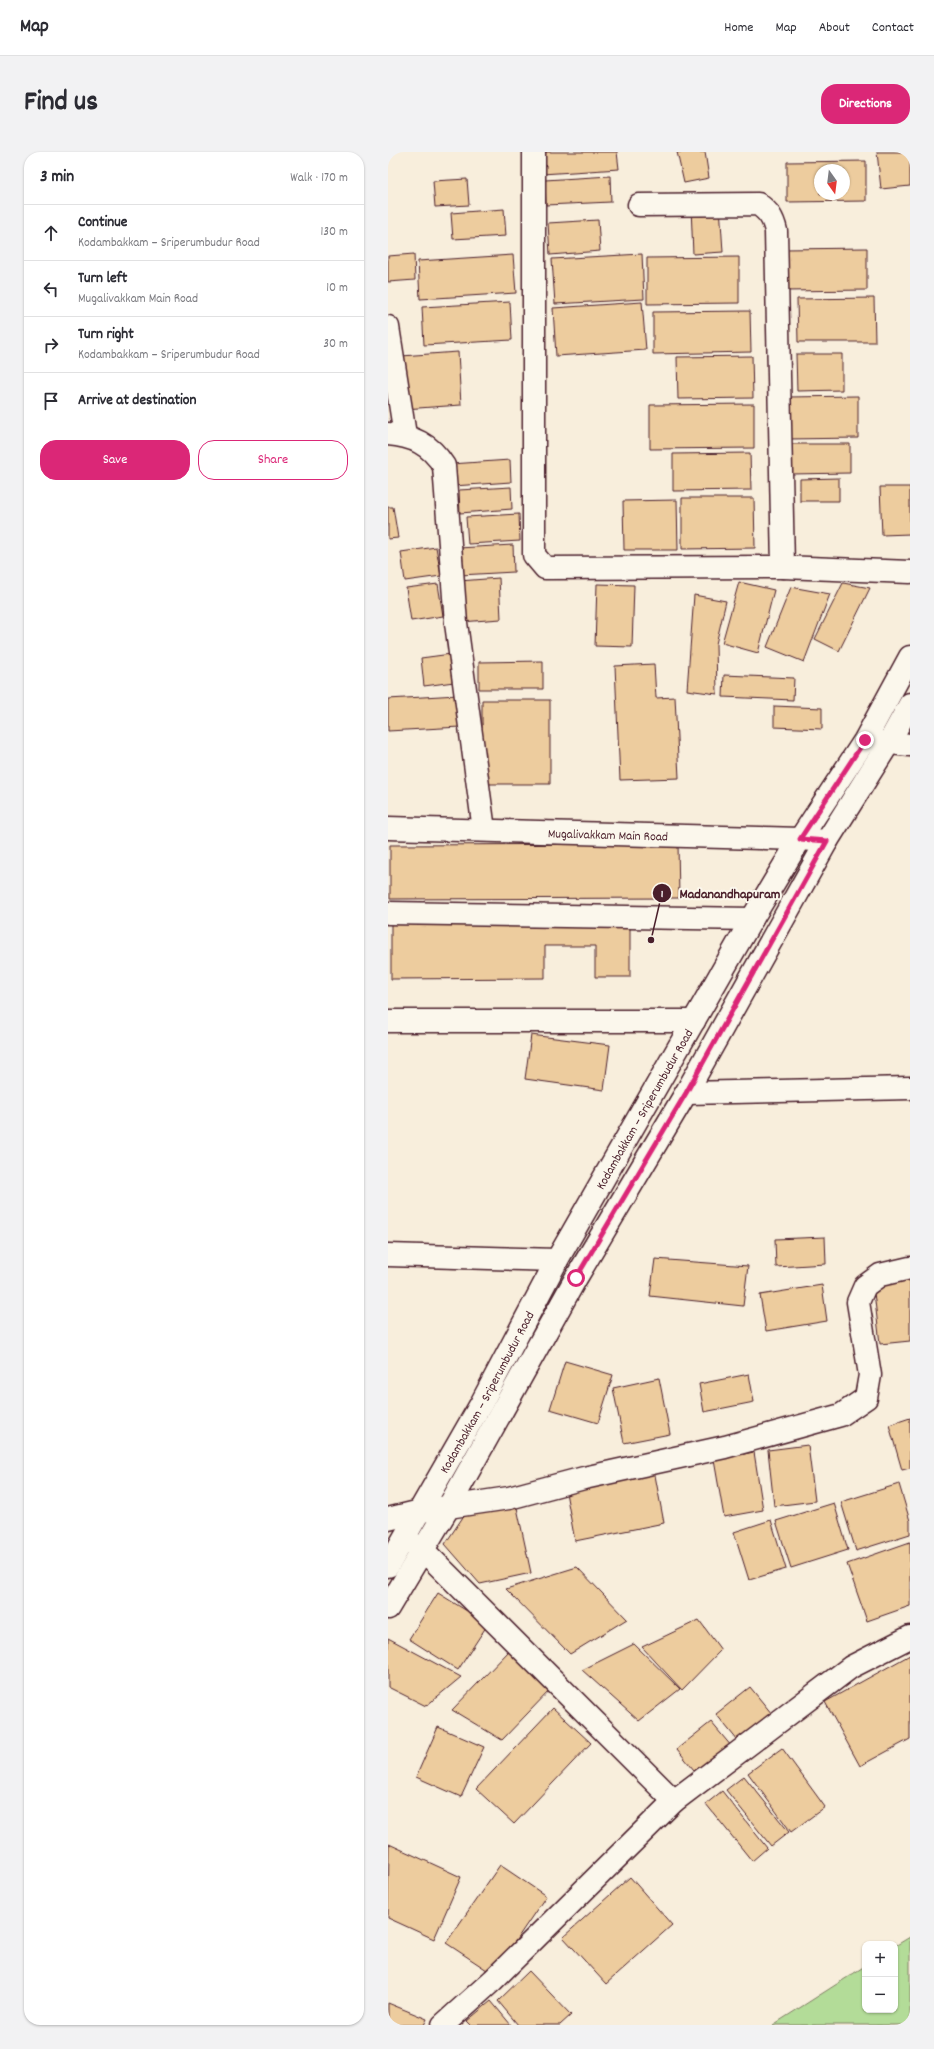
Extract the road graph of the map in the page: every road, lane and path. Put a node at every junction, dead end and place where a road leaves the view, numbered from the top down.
1 (534, 152) edge
2 (638, 205) dead end
3 (388, 327) edge
4 (396, 435) edge
5 (783, 567) junction
6 (910, 572) edge
7 (910, 657) edge
8 (910, 704) edge
9 (865, 740) junction
10 (888, 744) junction
11 (910, 745) edge
12 (388, 828) edge
13 (484, 830) junction
14 (800, 839) junction
15 (827, 841) junction
16 (388, 913) edge
17 (752, 919) junction
18 (388, 1021) edge
19 (694, 1021) junction
20 (910, 1088) edge
21 (686, 1093) junction
22 (388, 1255) edge
23 (557, 1260) junction
24 (910, 1268) edge
25 (448, 1508) junction
26 (421, 1511) junction
27 (388, 1519) edge
28 (404, 1538) junction
29 (423, 1550) junction
30 (388, 1566) edge
31 (388, 1608) edge
32 (910, 1637) edge
33 (674, 1802) junction
34 (443, 2025) edge

1 - 5 street
2 - 5 street
3 - 4 street
4 - 13 street
5 - 6 street
7 - 9 street, Kodambakkam – Sriperumbudur Road
8 - 10 street, Kodambakkam – Sriperumbudur Road
9 - 10 street
9 - 14 street, Kodambakkam – Sriperumbudur Road
10 - 11 street
10 - 15 street, Kodambakkam – Sriperumbudur Road
12 - 13 street, Mugalivakkam Main Road
13 - 14 street, Mugalivakkam Main Road
14 - 15 street, Mugalivakkam Main Road
14 - 17 street, Kodambakkam – Sriperumbudur Road
15 - 21 street, Kodambakkam – Sriperumbudur Road
16 - 17 street
17 - 19 street, Kodambakkam – Sriperumbudur Road
18 - 19 street
19 - 23 street, Kodambakkam – Sriperumbudur Road
20 - 21 street
21 - 25 street, Kodambakkam – Sriperumbudur Road
22 - 23 street
23 - 26 street, Kodambakkam – Sriperumbudur Road
24 - 25 street
25 - 26 street
25 - 29 street, Kodambakkam – Sriperumbudur Road
26 - 27 street
26 - 28 street, Kodambakkam – Sriperumbudur Road
28 - 29 street
28 - 30 street, Kodambakkam – Sriperumbudur Road
29 - 31 street, Kodambakkam – Sriperumbudur Road
29 - 33 street
32 - 33 street
33 - 34 street

